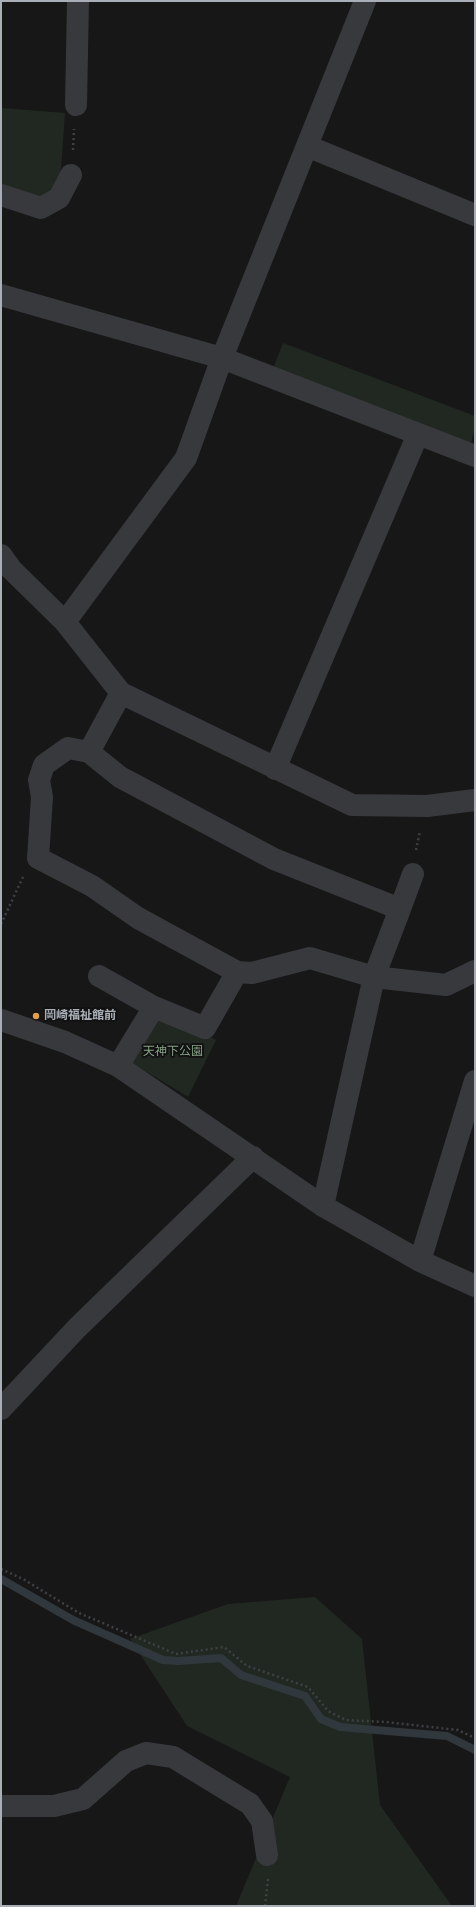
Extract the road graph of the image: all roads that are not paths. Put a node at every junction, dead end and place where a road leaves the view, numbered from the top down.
1 (78, 1) edge
2 (365, 1) edge
3 (76, 104) road end
4 (307, 146) junction
5 (71, 175) road end
6 (1, 195) edge
7 (475, 215) edge
8 (1, 295) edge
9 (222, 358) junction
10 (418, 434) junction
11 (475, 456) edge
12 (4, 568) edge
13 (65, 622) junction
14 (121, 693) junction
15 (89, 752) junction
16 (275, 769) junction
17 (475, 800) edge
18 (413, 874) road end
19 (400, 909) junction
20 (475, 971) edge
21 (237, 972) junction
22 (99, 976) dead end
23 (374, 977) junction
24 (154, 1007) junction
25 (1, 1020) edge
26 (118, 1066) junction
27 (475, 1081) edge
28 (253, 1157) junction
29 (323, 1206) junction
30 (420, 1261) junction
31 (475, 1286) edge
32 (1, 1409) edge
33 (1, 1806) edge
34 (267, 1855) dead end

1 - 3 street
2 - 4 street
4 - 7 street
4 - 9 street
5 - 6 street
8 - 9 street
9 - 10 street
9 - 13 street
10 - 11 street
10 - 16 street
12 - 13 street
13 - 14 street
14 - 15 street
14 - 16 street
15 - 19 street
15 - 21 street
16 - 17 street
18 - 19 street
19 - 23 street
20 - 23 street
21 - 23 street
21 - 24 street
22 - 24 street
23 - 29 street
24 - 26 street
25 - 26 street
26 - 28 street
27 - 30 street
28 - 29 street
28 - 32 street
29 - 30 street
30 - 31 street
33 - 34 street

